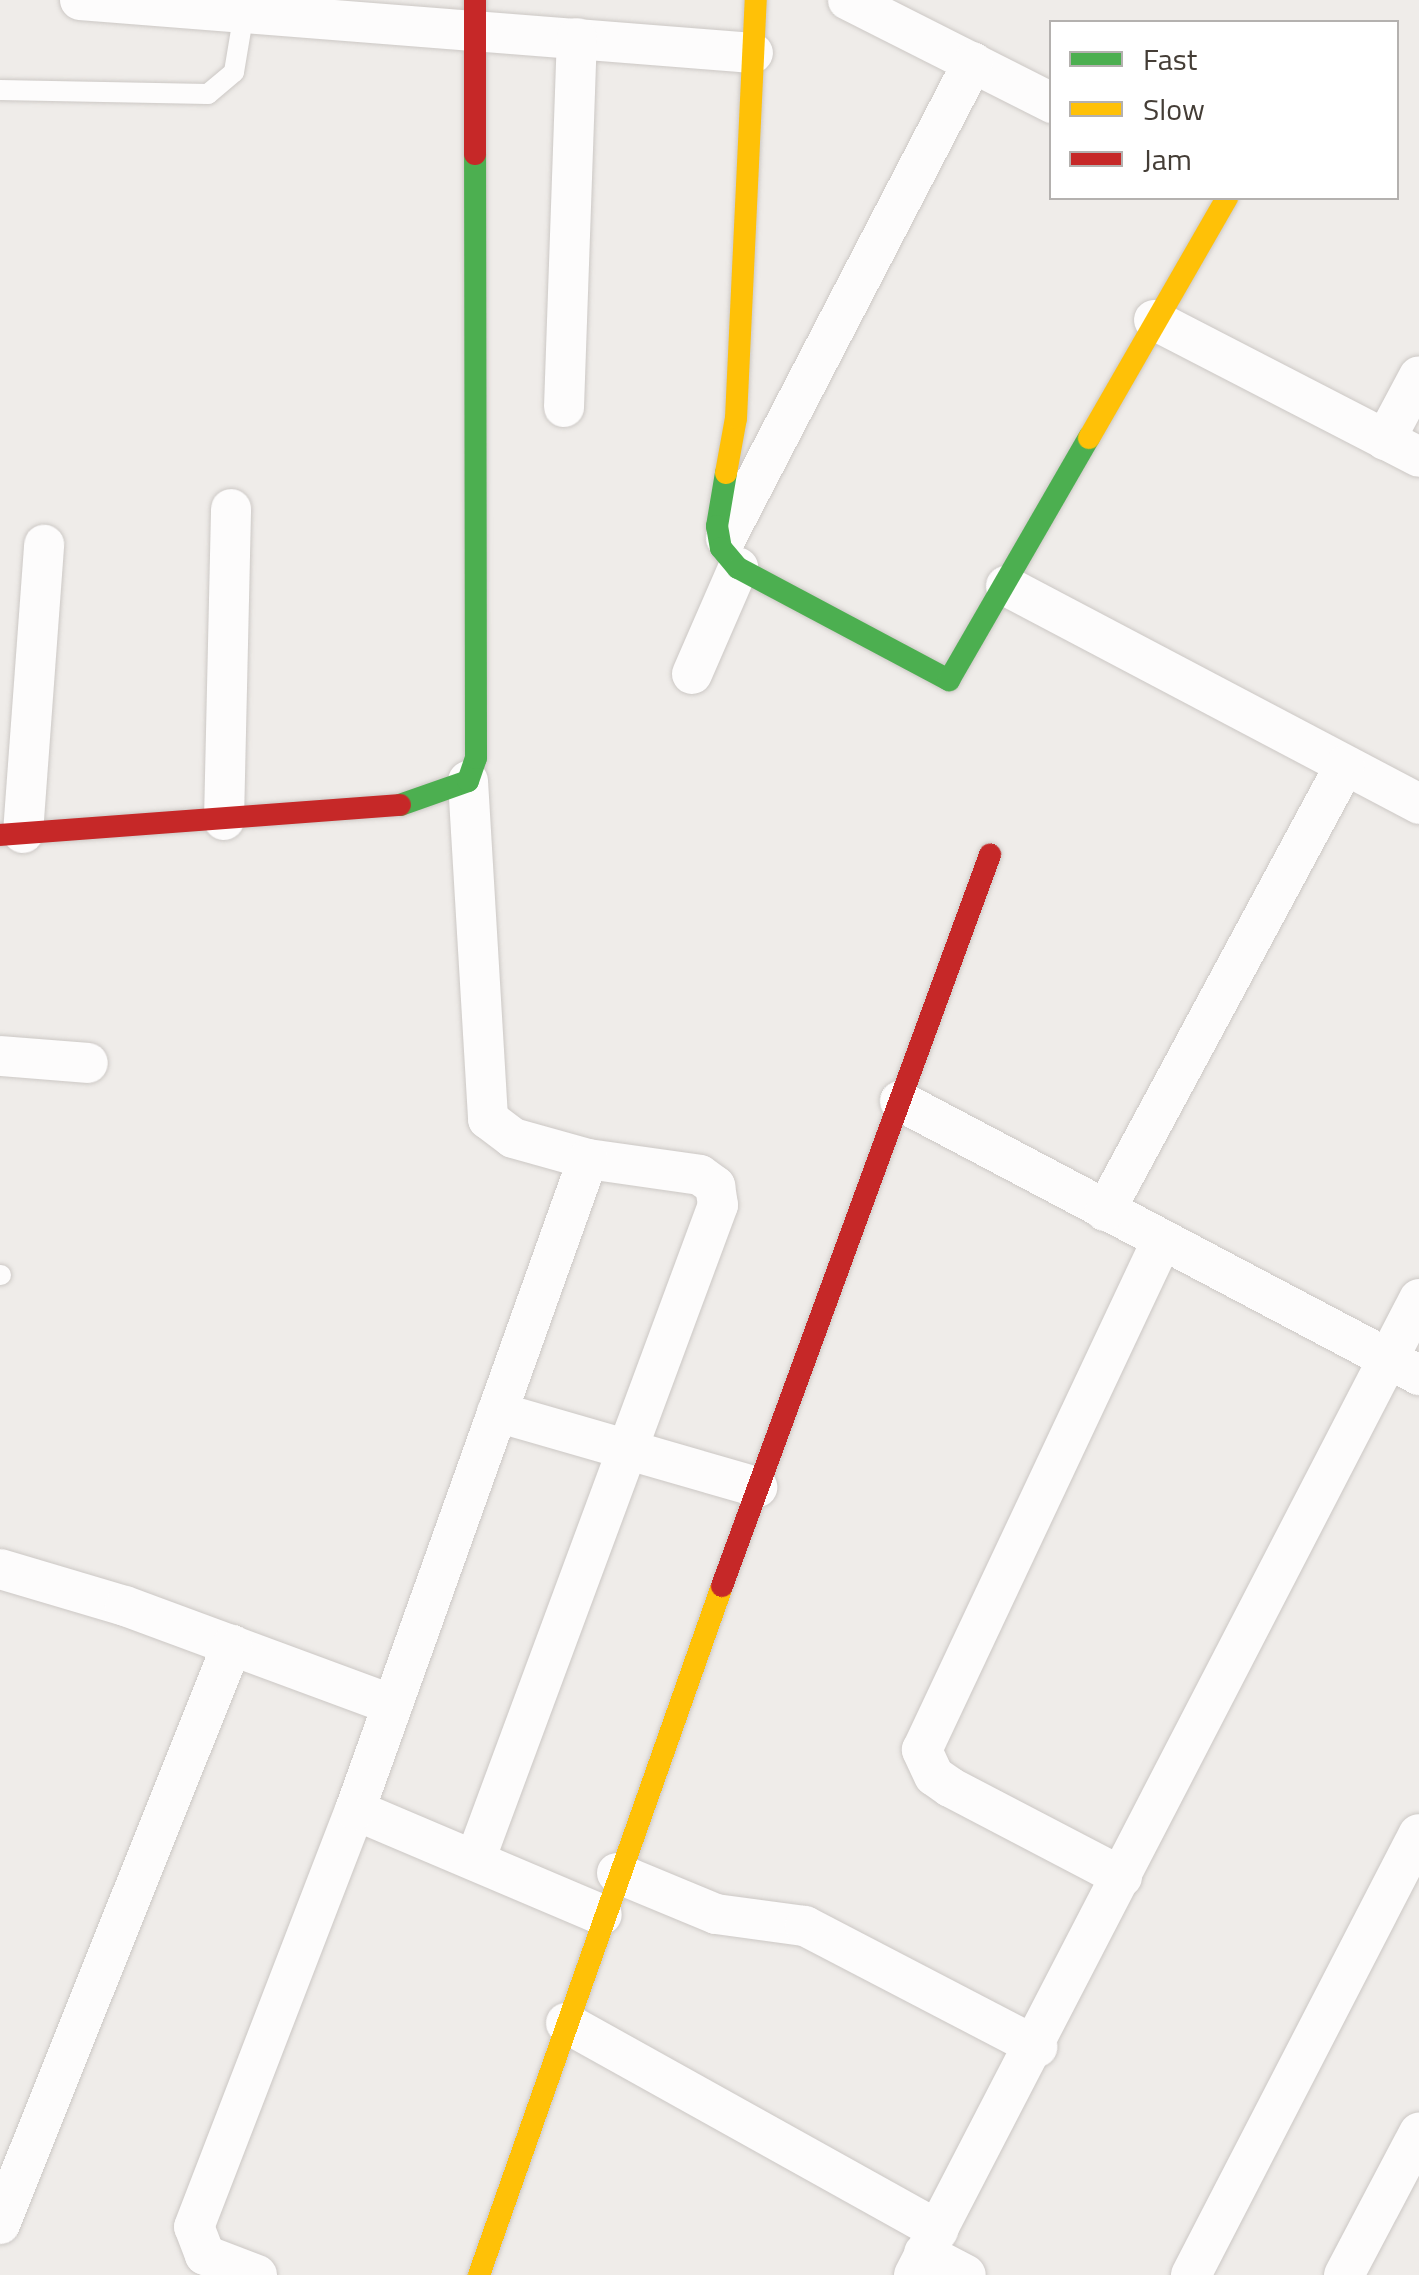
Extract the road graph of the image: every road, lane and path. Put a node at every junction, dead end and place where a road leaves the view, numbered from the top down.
1 (80, 0) edge
2 (756, 0) edge
3 (848, 0) edge
4 (244, 12) junction
5 (474, 14) edge
6 (577, 38) junction
7 (753, 53) junction
8 (973, 62) junction
9 (0, 90) edge
10 (1049, 101) edge
11 (1226, 200) edge
12 (1154, 320) junction
13 (1419, 376) edge
14 (564, 407) dead end
15 (1402, 448) edge
16 (231, 509) dead end
17 (44, 546) dead end
18 (729, 558) junction
19 (1006, 586) junction
20 (692, 674) dead end
21 (1346, 766) junction
22 (468, 781) junction
23 (1419, 804) edge
24 (224, 820) junction
25 (12, 834) edge
26 (990, 855) dead end
27 (0, 1056) edge
28 (88, 1063) dead end
29 (900, 1101) junction
30 (588, 1159) junction
31 (1105, 1211) junction
32 (1162, 1242) junction
33 (1419, 1298) edge
34 (1403, 1366) edge
35 (497, 1412) junction
36 (624, 1449) junction
37 (757, 1487) junction
38 (0, 1569) edge
39 (232, 1646) junction
40 (392, 1704) junction
41 (355, 1810) junction
42 (1419, 1834) edge
43 (476, 1860) junction
44 (617, 1873) junction
45 (1122, 1876) junction
46 (602, 1915) junction
47 (566, 2023) junction
48 (1037, 2047) junction
49 (1419, 2133) edge
50 (0, 2224) edge
51 (926, 2253) edge
52 (257, 2275) edge
53 (478, 2275) edge
54 (966, 2275) edge
55 (1191, 2275) edge
56 (1344, 2275) edge

1 - 4 street
2 - 7 street
3 - 8 street
4 - 5 street
4 - 9 lane
5 - 6 street
5 - 22 street
6 - 7 street
6 - 14 street
7 - 18 street
8 - 10 street
8 - 18 street
11 - 12 street
12 - 15 street
12 - 19 street
13 - 15 street
16 - 24 street
17 - 25 street
18 - 19 street
18 - 20 street
19 - 21 street
21 - 23 street
21 - 31 street
22 - 24 street
22 - 30 street
24 - 25 street
26 - 29 street
27 - 28 street
29 - 31 street
29 - 37 street
30 - 35 street
30 - 36 street
31 - 32 street
32 - 34 street
32 - 45 street
33 - 34 street
34 - 45 street
35 - 36 street
35 - 40 street
36 - 37 street
36 - 43 street
37 - 44 street
38 - 39 street
39 - 40 street
39 - 50 street
40 - 41 street
41 - 43 street
41 - 52 street
42 - 55 street
43 - 46 street
44 - 46 street
44 - 48 street
45 - 48 street
46 - 47 street
47 - 51 street
47 - 53 street
48 - 51 street
49 - 56 street
51 - 54 street

